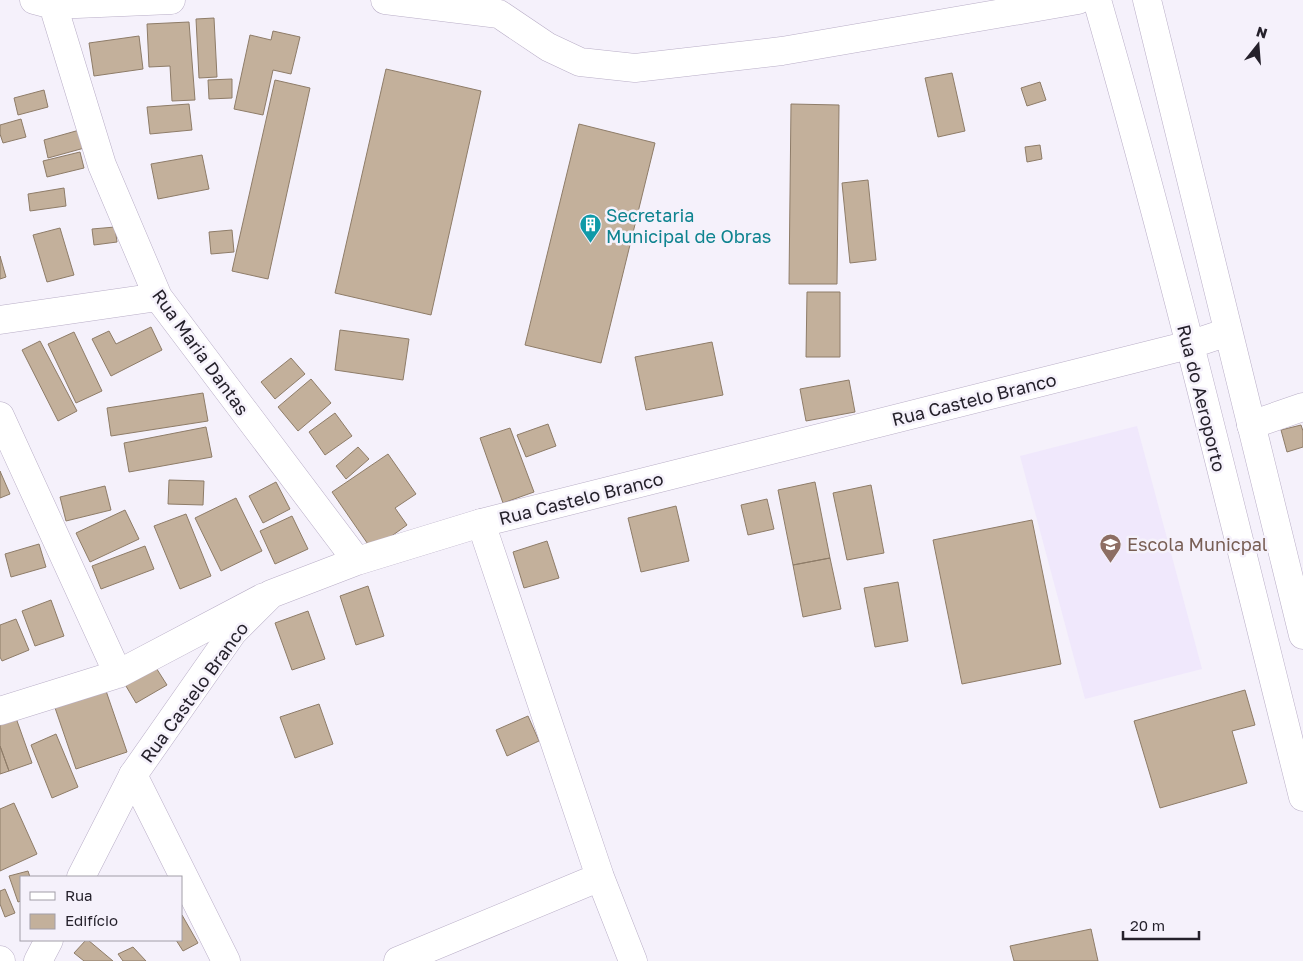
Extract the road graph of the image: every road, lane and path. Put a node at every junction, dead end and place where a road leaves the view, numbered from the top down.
1 (171, 0) edge
2 (385, 0) edge
3 (1078, 0) edge
4 (1097, 0) edge
5 (1147, 0) edge
6 (44, 2) edge
7 (158, 297) junction
8 (0, 320) edge
9 (1228, 332) junction
10 (1189, 345) junction
11 (1303, 407) edge
12 (0, 416) edge
13 (1251, 425) junction
14 (481, 523) junction
15 (357, 561) junction
16 (271, 594) junction
17 (1303, 635) edge
18 (118, 674) junction
19 (0, 711) edge
20 (133, 774) junction
21 (1303, 797) edge
22 (81, 876) edge
23 (600, 877) junction
24 (48, 941) edge
25 (38, 961) edge
26 (226, 961) edge
27 (398, 961) edge
28 (633, 961) edge

1 - 6 street
2 - 3 street
4 - 10 street, Rua do Aeroporto
5 - 9 street
6 - 7 street, Rua Maria Dantas
7 - 8 street
7 - 15 street, Rua Maria Dantas
9 - 10 street, Rua Castelo Branco
9 - 13 street
10 - 14 street, Rua Castelo Branco
10 - 21 street, Rua do Aeroporto
11 - 13 street
12 - 18 street
13 - 17 street
14 - 15 street, Rua Castelo Branco
14 - 23 street
15 - 16 street, Rua Castelo Branco
16 - 18 street
16 - 20 street, Rua Castelo Branco
18 - 19 street
20 - 22 street, Rua Castelo Branco
20 - 26 street
23 - 27 street
23 - 28 street
24 - 25 street

